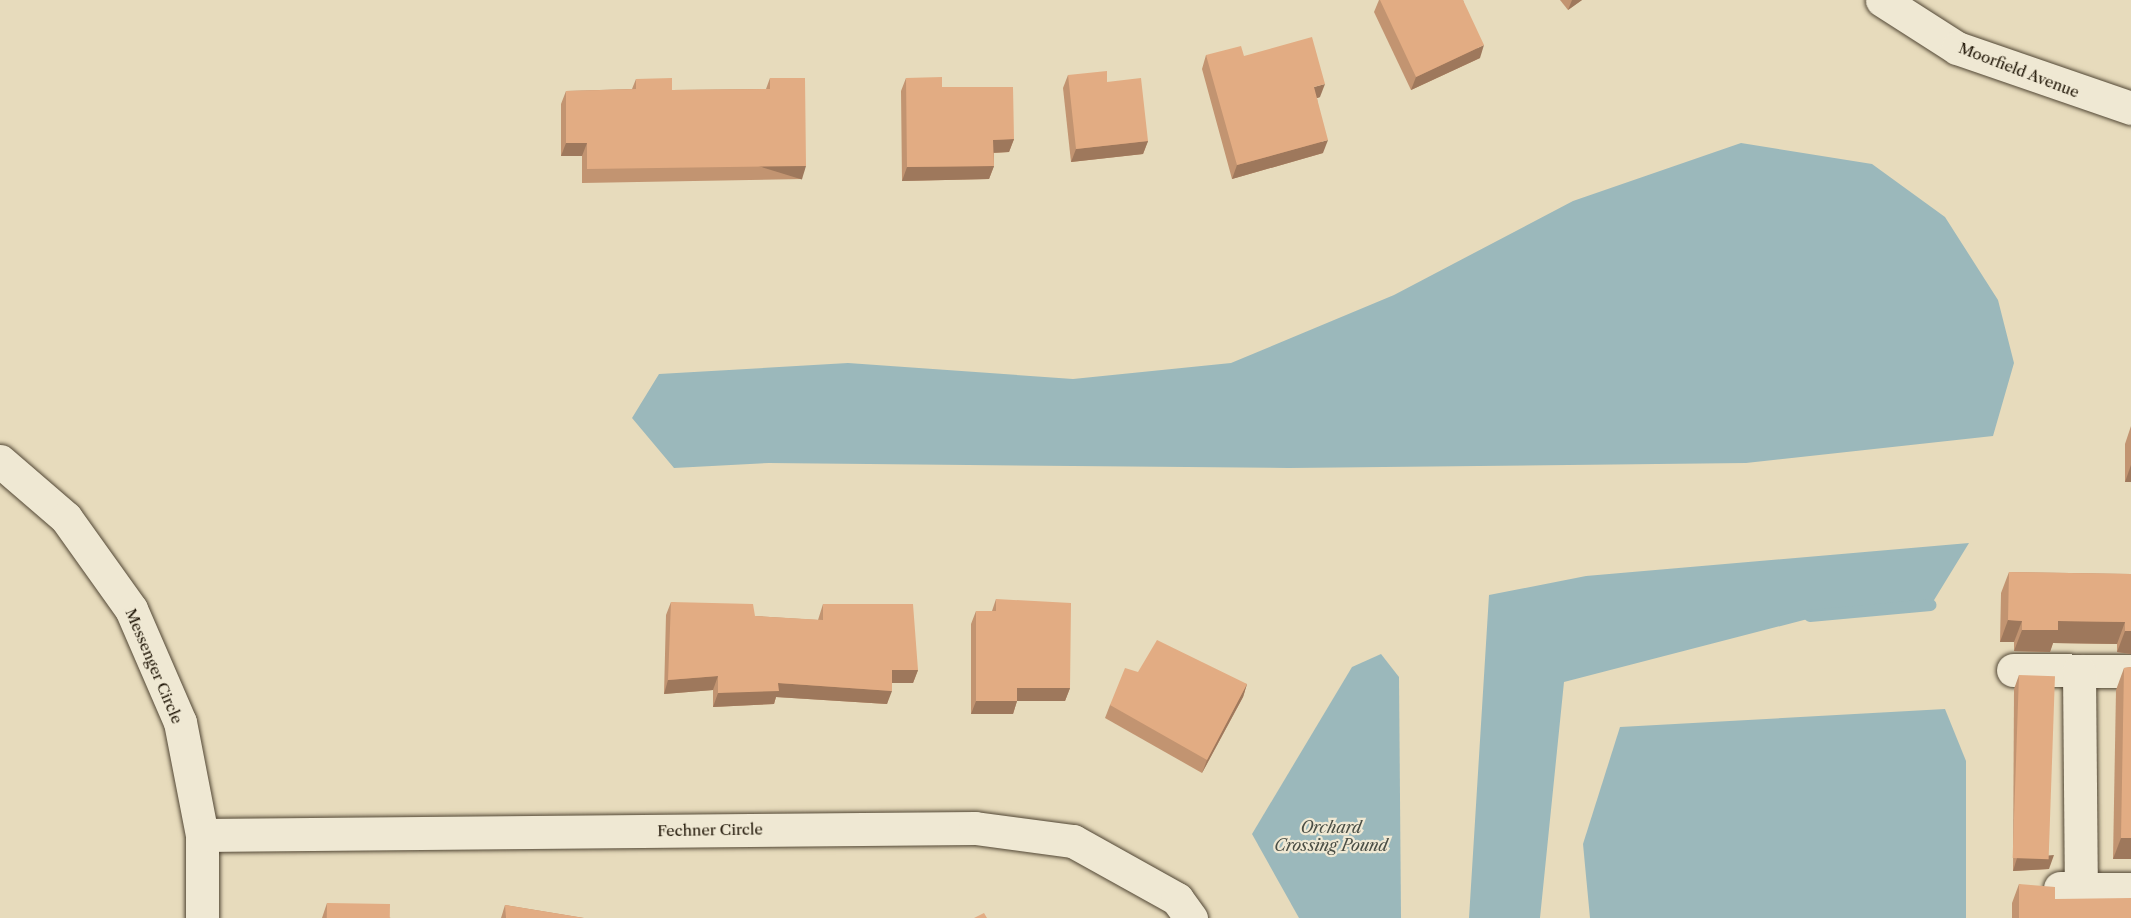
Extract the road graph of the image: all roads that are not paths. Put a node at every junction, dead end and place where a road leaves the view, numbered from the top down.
1 (1881, 0) edge
2 (2131, 108) edge
3 (0, 461) edge
4 (2013, 670) dead end
5 (2079, 671) junction
6 (2131, 671) edge
7 (202, 835) junction
8 (2022, 887) edge
9 (2081, 889) junction
10 (2131, 889) edge
11 (202, 918) edge
12 (1191, 918) edge

1 - 2 street, Moorfield Avenue
3 - 7 street, Messenger Circle
4 - 5 street
5 - 6 street
5 - 9 street
7 - 11 street, Messenger Circle
7 - 12 street, Fechner Circle
8 - 9 street
9 - 10 street

